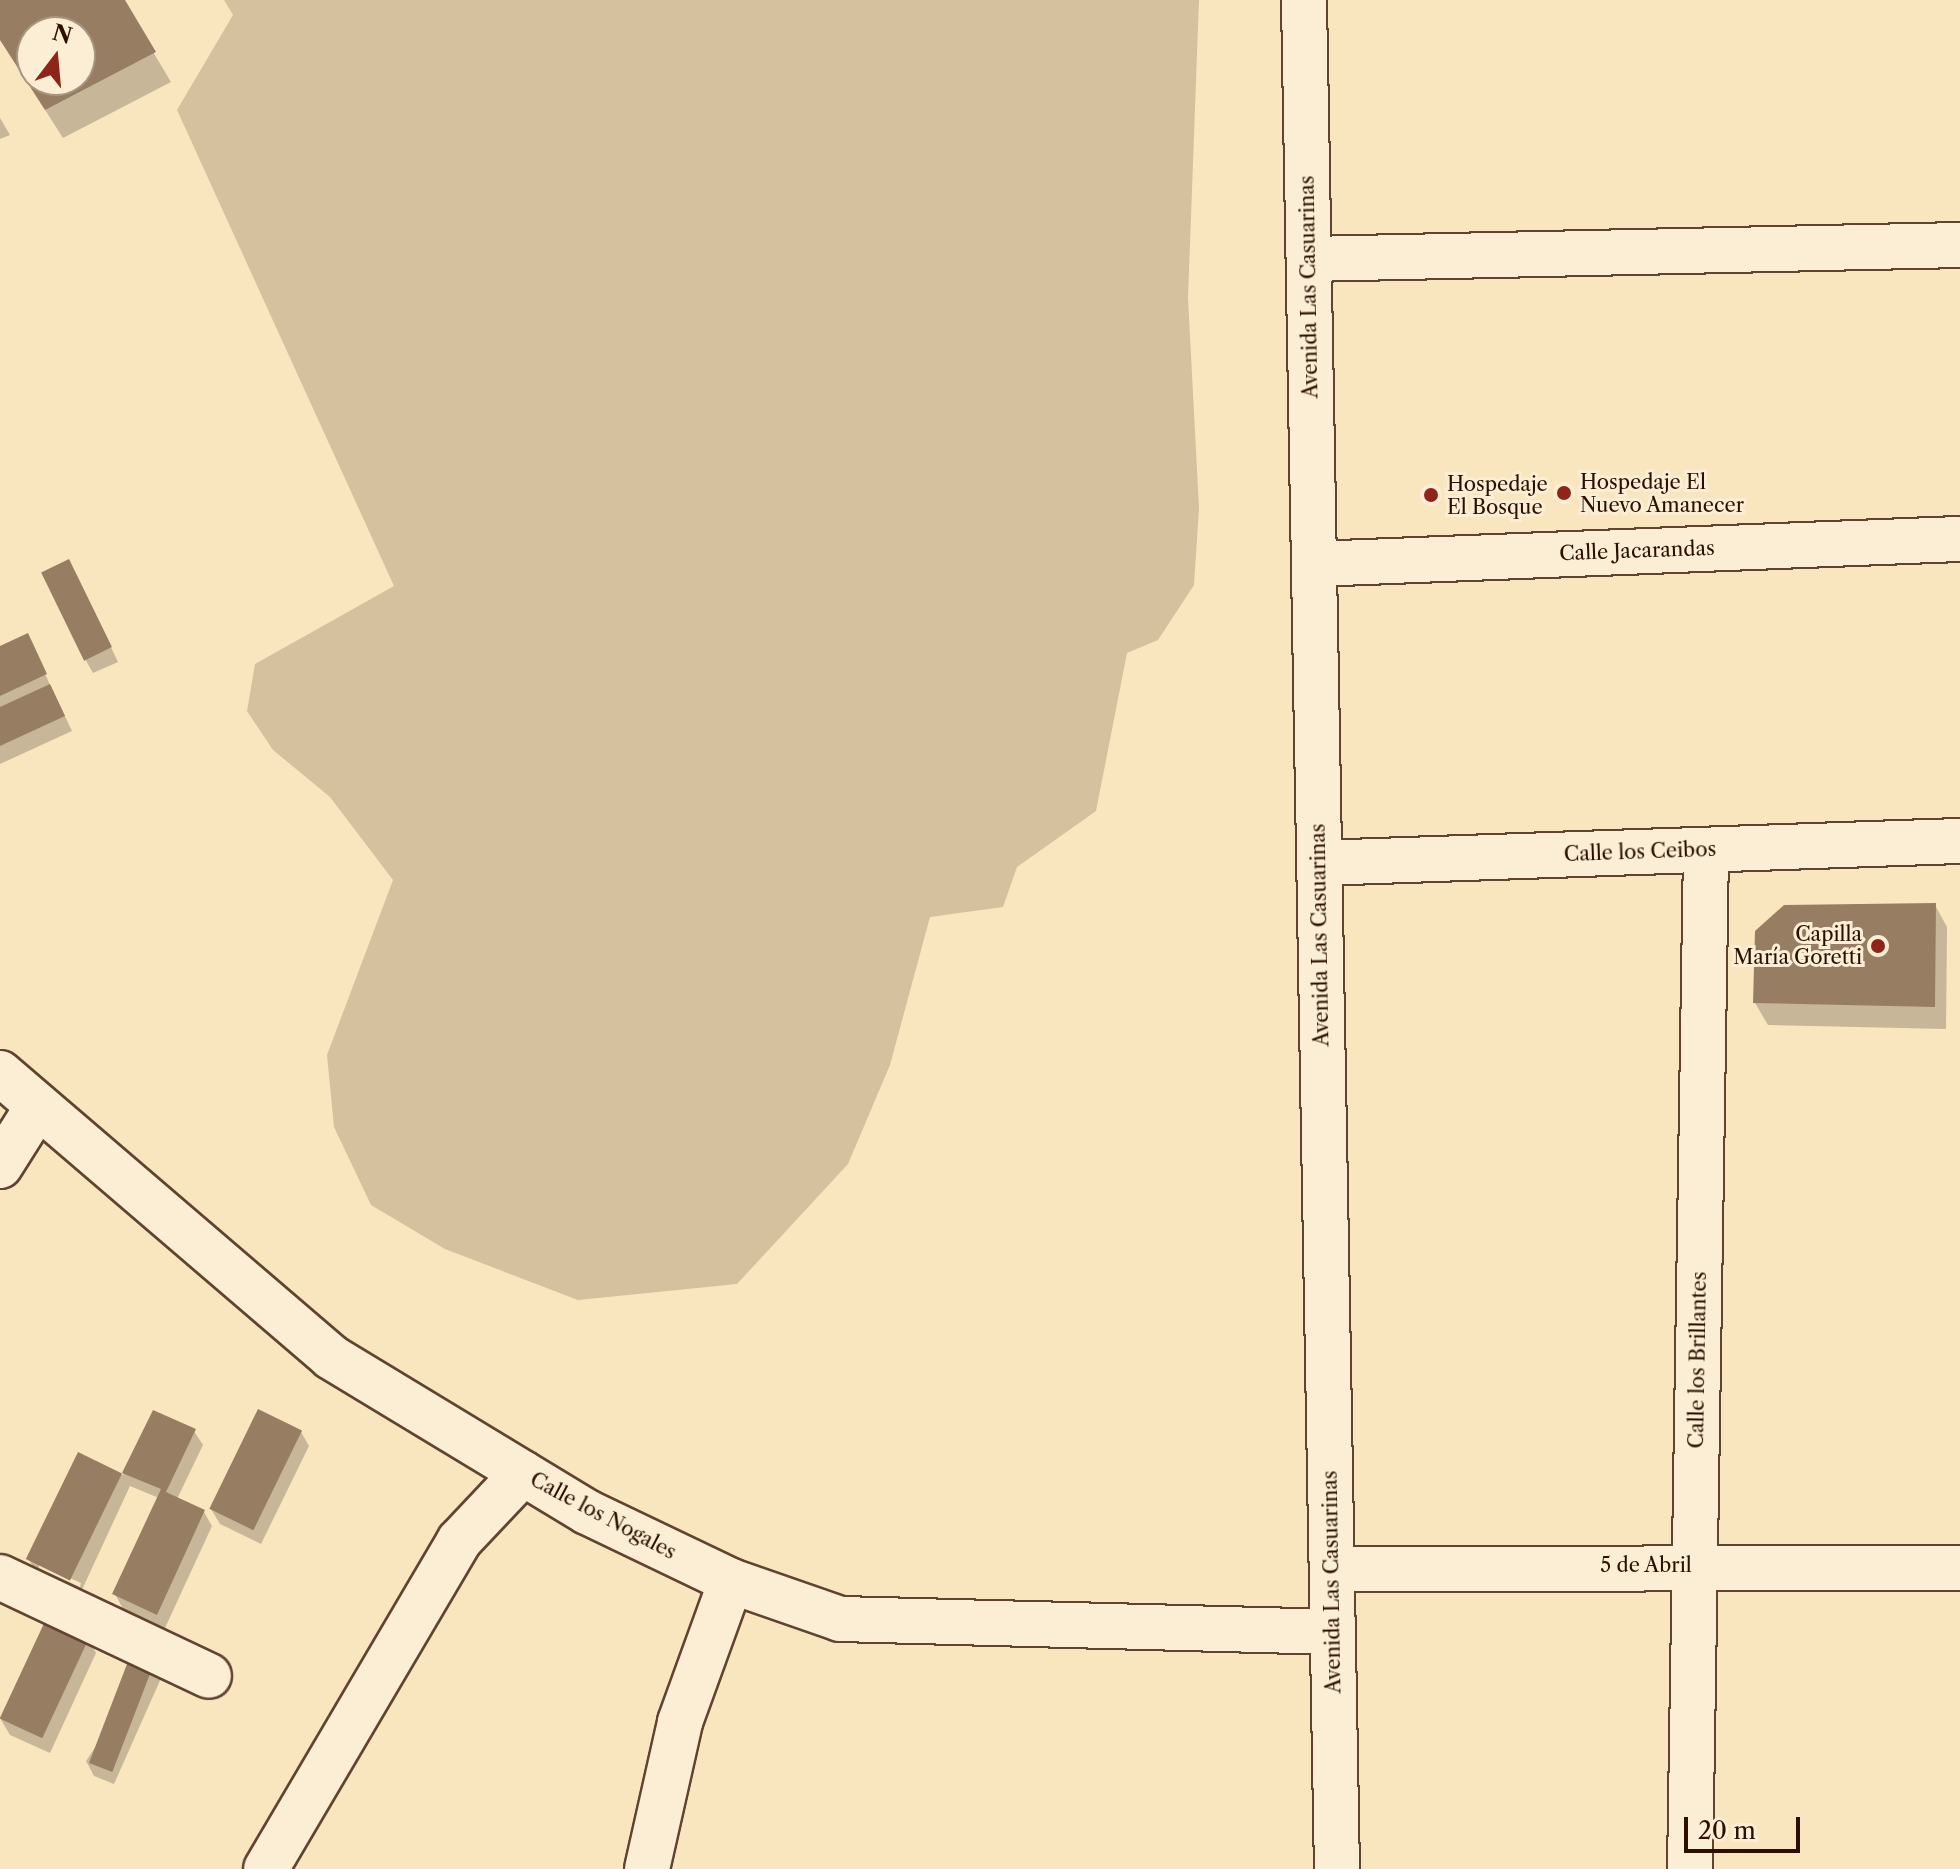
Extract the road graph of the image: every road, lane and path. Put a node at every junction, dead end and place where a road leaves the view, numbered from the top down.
1 (1304, 0) edge
2 (1960, 245) edge
3 (1309, 259) junction
4 (1960, 539) edge
5 (1314, 564) junction
6 (1960, 841) edge
7 (1706, 850) junction
8 (1319, 863) junction
9 (0, 1073) edge
10 (38, 1106) junction
11 (0, 1166) edge
12 (523, 1473) junction
13 (1695, 1565) junction
14 (1960, 1568) edge
15 (1332, 1569) junction
16 (0, 1577) edge
17 (731, 1581) junction
18 (1332, 1632) junction
19 (209, 1676) dead end
20 (266, 1869) edge
21 (647, 1869) edge
22 (1337, 1869) edge
23 (1690, 1869) edge

1 - 3 street, Avenida Las Casuarinas
2 - 3 street
3 - 5 street, Avenida Las Casuarinas
4 - 5 street, Calle Jacarandas
5 - 8 street, Avenida Las Casuarinas
6 - 7 street, Calle los Ceibos
7 - 8 street, Calle los Ceibos
7 - 13 street, Calle los Brillantes
8 - 15 street, Avenida Las Casuarinas
9 - 10 street, Calle los Nogales
10 - 11 street
10 - 12 street, Calle los Nogales
12 - 17 street, Calle los Nogales
12 - 20 street
13 - 14 street, 5 de Abril
13 - 15 street, 5 de Abril
13 - 23 street, Calle los Brillantes
15 - 18 street, Avenida Las Casuarinas
16 - 19 street
17 - 18 street, Calle los Nogales
17 - 21 street
18 - 22 street, Avenida Las Casuarinas

